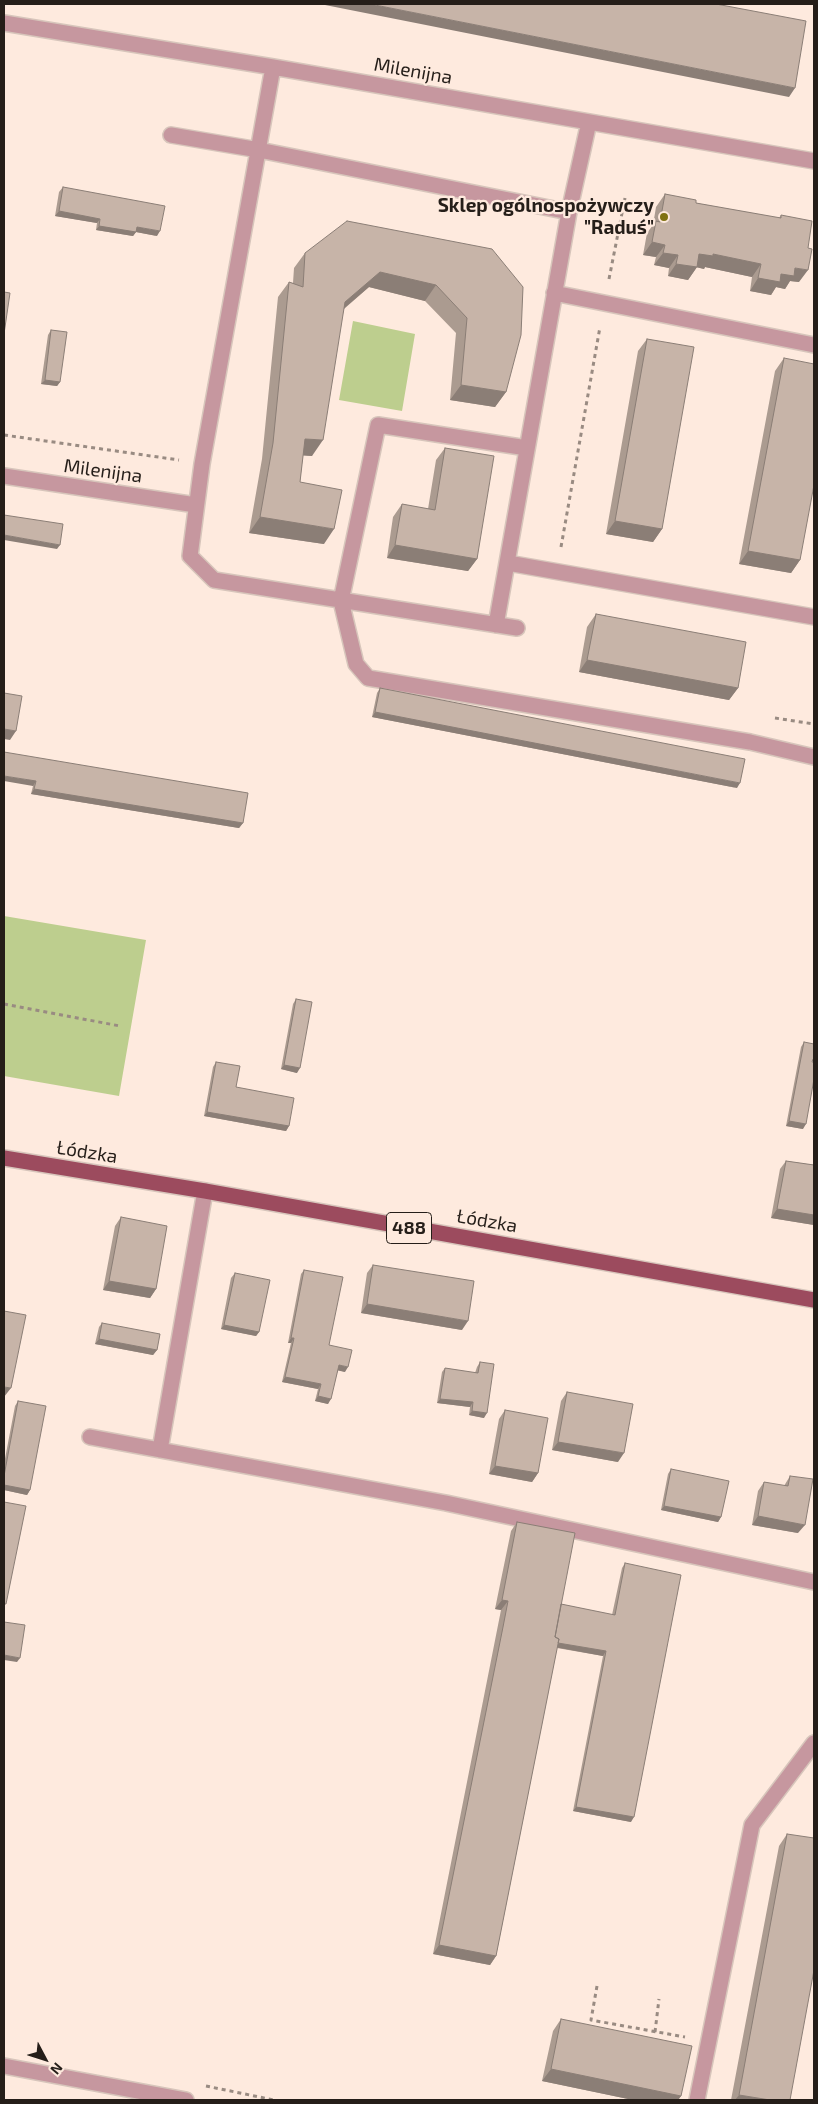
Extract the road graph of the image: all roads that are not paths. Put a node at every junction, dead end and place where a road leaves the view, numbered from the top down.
1 (4, 23) edge
2 (274, 67) junction
3 (589, 122) junction
4 (171, 135) dead end
5 (259, 150) junction
6 (814, 161) edge
7 (568, 212) junction
8 (554, 293) junction
9 (814, 345) edge
10 (527, 448) junction
11 (4, 476) edge
12 (196, 505) junction
13 (508, 563) junction
14 (341, 601) junction
15 (814, 617) edge
16 (496, 626) junction
17 (517, 628) dead end
18 (814, 755) edge
19 (4, 1158) edge
20 (205, 1192) junction
21 (814, 1300) edge
22 (90, 1437) dead end
23 (160, 1450) junction
24 (814, 1582) edge
25 (814, 1742) edge
26 (4, 2066) edge
27 (186, 2100) edge
28 (697, 2100) edge

1 - 2 street, Milenijna
2 - 3 street, Milenijna
2 - 5 street
3 - 6 street, Milenijna
3 - 7 street
4 - 5 street
5 - 7 street
5 - 12 street
7 - 8 street
8 - 9 street
8 - 10 street
10 - 13 street
10 - 14 street
11 - 12 street, Milenijna
12 - 14 street
13 - 15 street
13 - 16 street
14 - 16 street
14 - 18 street
16 - 17 street
19 - 20 main road, Łódzka / 488
20 - 21 main road, Łódzka / 488
20 - 23 street
22 - 23 street
23 - 24 street
25 - 28 street
26 - 27 street

